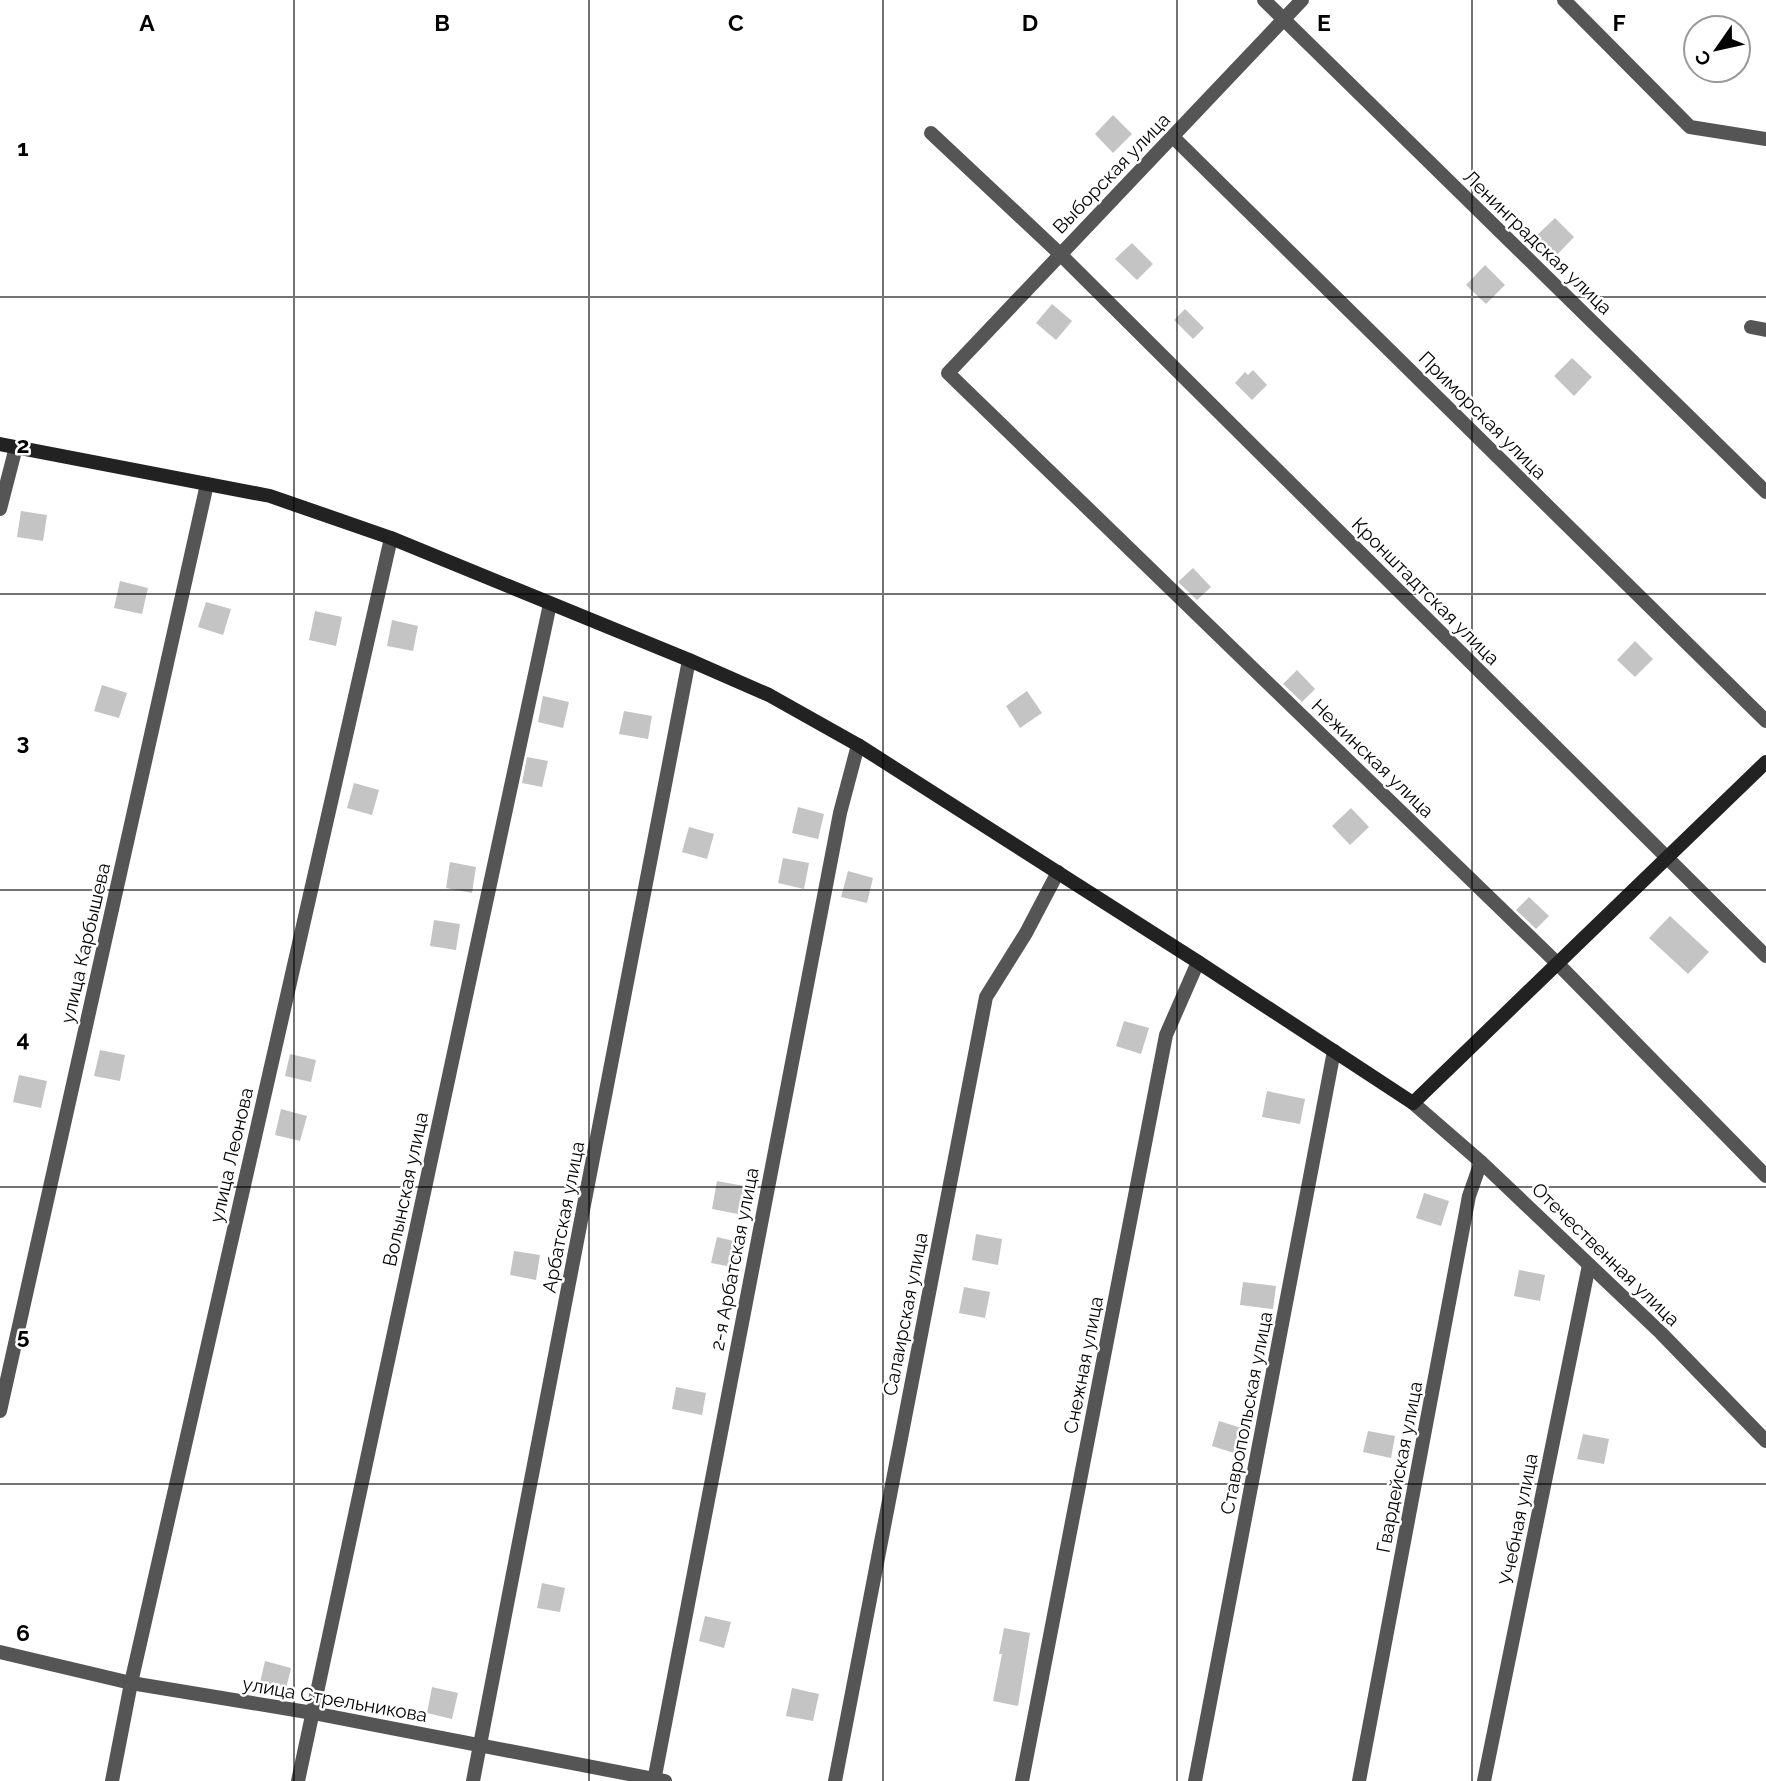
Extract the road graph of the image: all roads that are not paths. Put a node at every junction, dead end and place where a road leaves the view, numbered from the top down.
1 (1264, 0) edge
2 (1302, 0) edge
3 (1564, 0) edge
4 (1284, 20) junction
5 (931, 133) dead end
6 (1173, 136) junction
7 (1766, 139) edge
8 (1059, 253) junction
9 (1751, 327) dead end
10 (1766, 330) edge
11 (948, 373) joint
12 (0, 444) edge
13 (16, 447) junction
14 (207, 484) junction
15 (1766, 492) edge
16 (0, 509) edge
17 (391, 538) junction
18 (550, 604) junction
19 (689, 660) junction
20 (1766, 721) edge
21 (858, 745) junction
22 (1766, 762) edge
23 (1667, 858) junction
24 (1058, 872) junction
25 (1766, 956) edge
26 (1198, 962) junction
27 (1558, 964) junction
28 (1334, 1051) junction
29 (1413, 1103) junction
30 (1481, 1162) junction
31 (1766, 1176) edge
32 (1589, 1265) junction
33 (0, 1411) edge
34 (1766, 1441) edge
35 (0, 1652) edge
36 (131, 1683) junction
37 (313, 1713) junction
38 (481, 1745) junction
39 (657, 1780) edge
40 (112, 1781) edge
41 (298, 1781) edge
42 (473, 1781) edge
43 (835, 1781) edge
44 (1022, 1781) edge
45 (1195, 1781) edge
46 (1359, 1781) edge
47 (1484, 1781) edge

1 - 4 street, Ленинградская улица
2 - 4 street, Выборская улица
3 - 7 street
4 - 6 street, Выборская улица
4 - 15 street, Ленинградская улица
5 - 8 street, Кронштадтская улица
6 - 8 street, Выборская улица
6 - 20 street, Приморская улица
8 - 11 street, Выборская улица
8 - 23 street, Кронштадтская улица
9 - 10 street
11 - 27 street, Нежинская улица
12 - 13 main road
13 - 14 main road
13 - 16 street
14 - 17 main road
14 - 33 street, улица Карбышева
17 - 18 main road
17 - 36 street, улица Леонова
18 - 19 main road
18 - 37 street, Волынская улица
19 - 21 main road
19 - 38 street, Арбатская улица
21 - 24 main road
21 - 39 street, 2-я Арбатская улица
22 - 23 main road
23 - 25 street, Кронштадтская улица
23 - 27 main road
24 - 26 main road
24 - 43 street, Салаирская улица
26 - 28 main road
26 - 44 street, Снежная улица
27 - 29 main road
27 - 31 street, Нежинская улица
28 - 29 main road
28 - 45 street, Ставропольская улица
29 - 30 street, Отечественная улица
30 - 32 street, Отечественная улица
30 - 46 street, Гвардейская улица
32 - 34 street, Отечественная улица
32 - 47 street, Учебная улица
35 - 36 street, улица Стрельникова
36 - 37 street, улица Стрельникова
36 - 40 street, улица Леонова
37 - 38 street, улица Стрельникова
37 - 41 street, Волынская улица
38 - 39 street, улица Стрельникова
38 - 42 street, Арбатская улица

